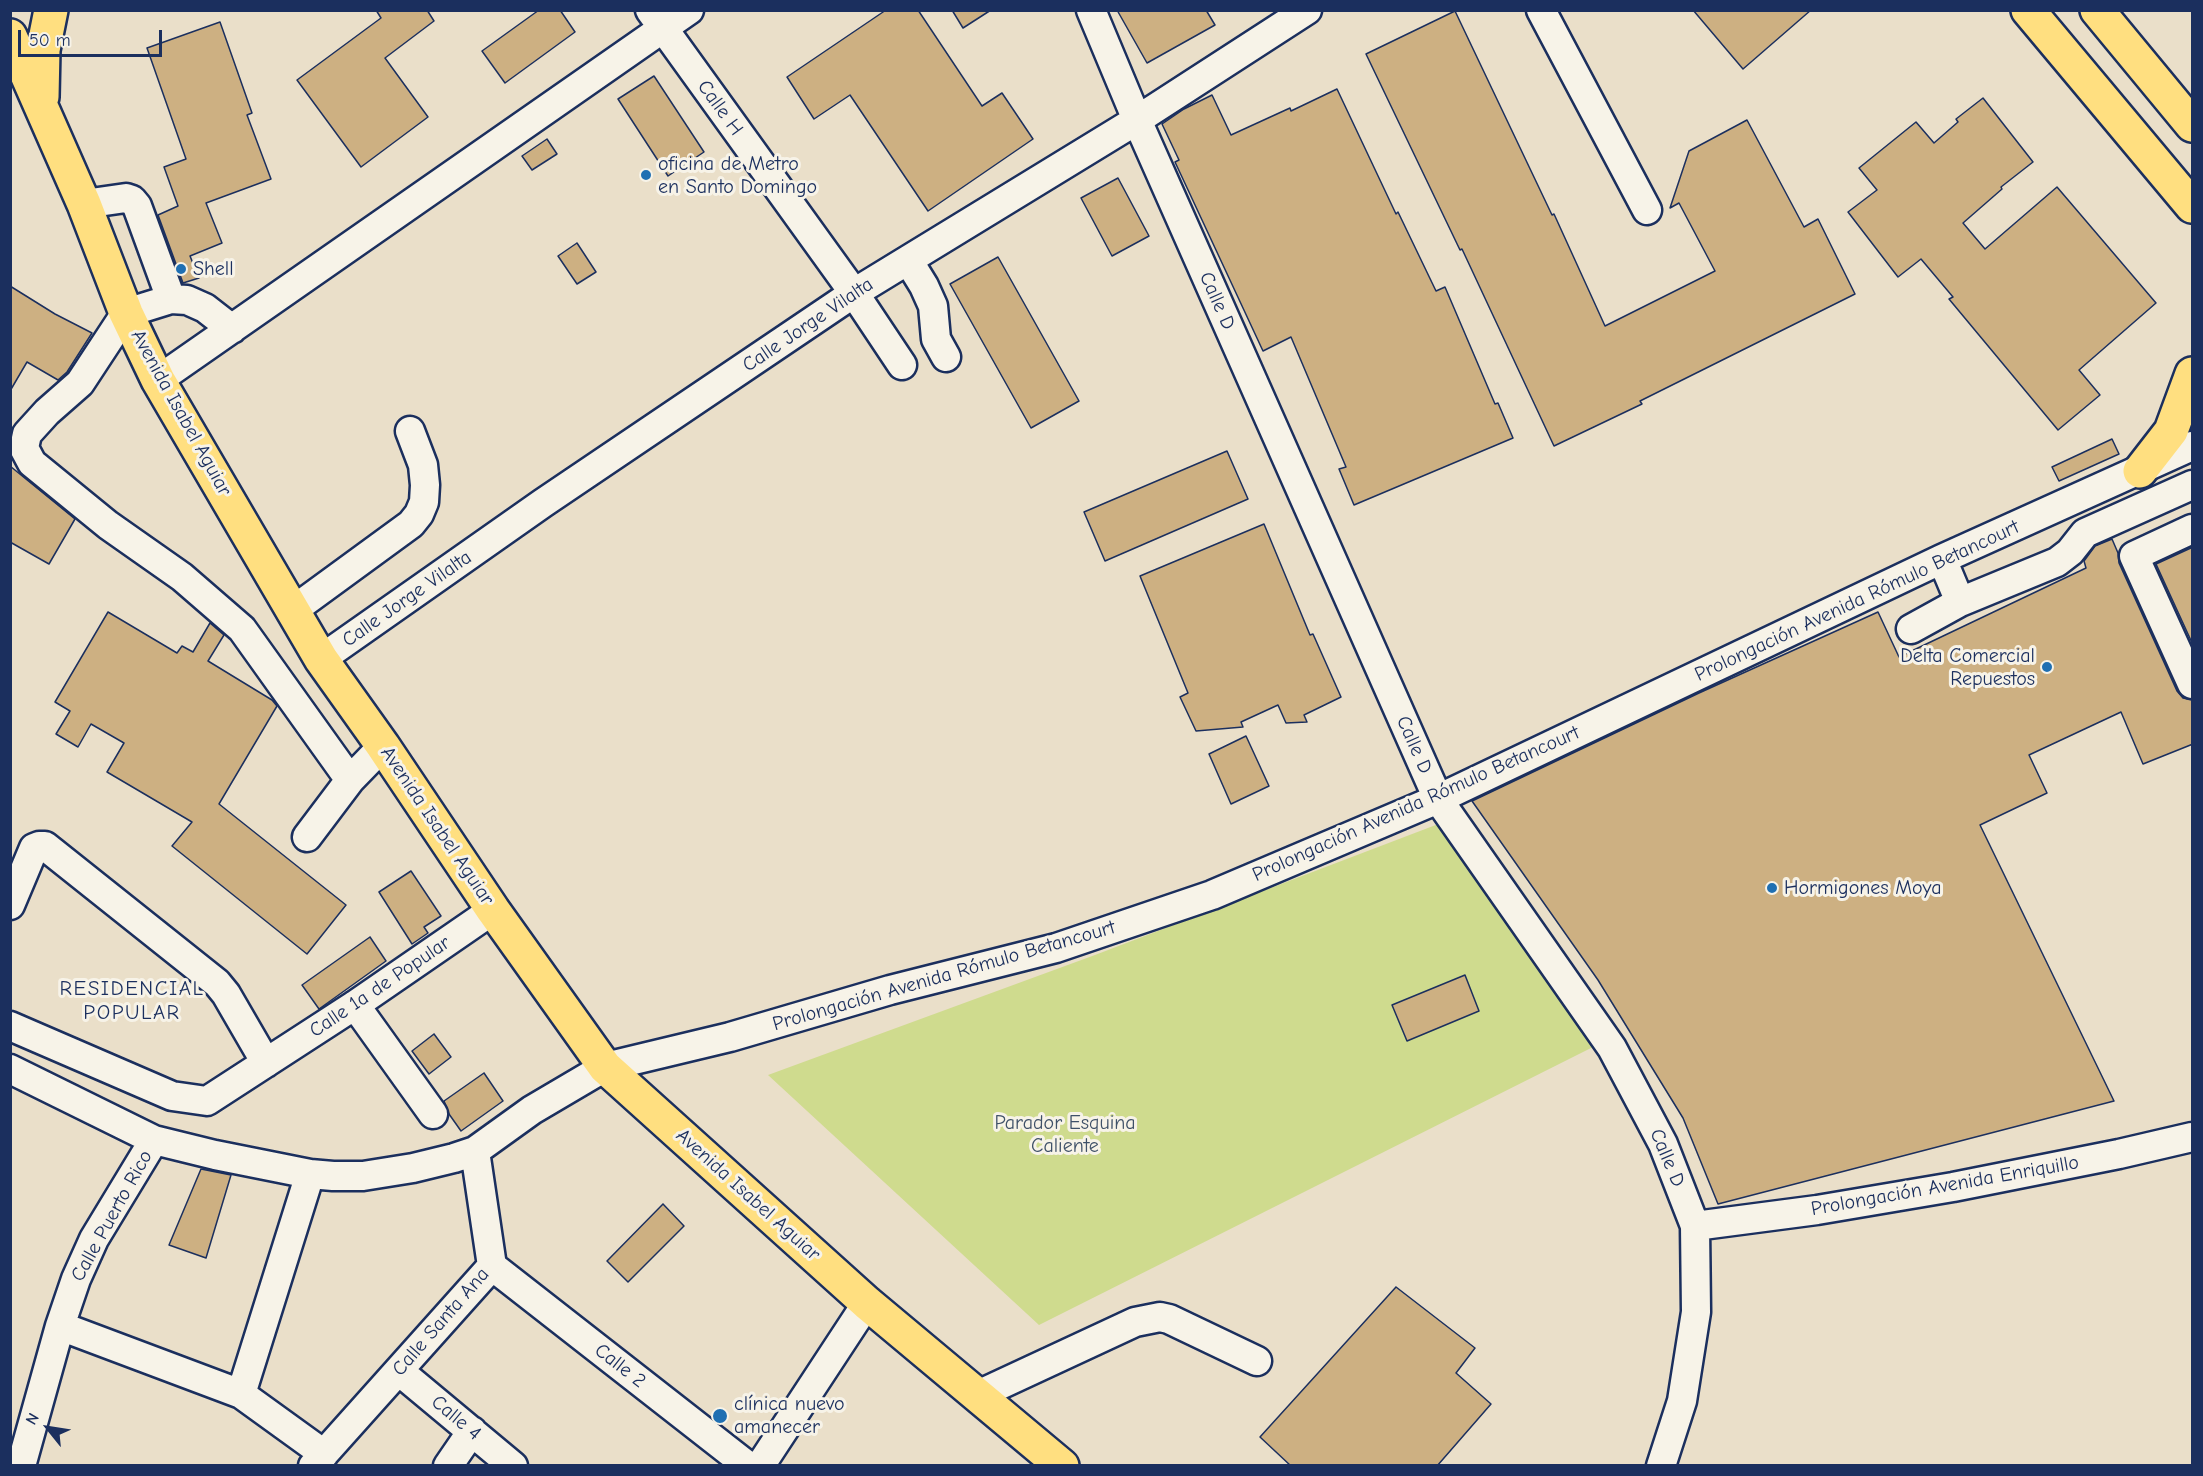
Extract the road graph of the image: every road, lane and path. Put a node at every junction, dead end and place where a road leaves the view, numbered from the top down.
1 (51, 10) edge
2 (689, 10) edge
3 (1091, 10) edge
4 (1307, 10) edge
5 (1541, 10) edge
6 (2028, 10) edge
7 (2097, 10) edge
8 (656, 20) edge
9 (10, 36) edge
10 (10, 74) edge
11 (41, 108) junction
12 (1137, 120) junction
13 (2193, 126) edge
14 (84, 204) junction
15 (2193, 206) edge
16 (1647, 210) dead end
17 (908, 260) junction
18 (854, 293) junction
19 (171, 299) junction
20 (126, 313) junction
21 (232, 329) junction
22 (946, 357) dead end
23 (902, 365) dead end
24 (2193, 374) edge
25 (158, 380) junction
26 (410, 431) dead end
27 (2193, 446) edge
28 (2140, 471) junction
29 (2193, 484) edge
30 (2070, 502) junction
31 (2193, 529) edge
32 (2085, 533) junction
33 (1942, 559) junction
34 (1960, 602) junction
35 (292, 611) junction
36 (1911, 629) dead end
37 (321, 659) junction
38 (2193, 684) edge
39 (383, 746) junction
40 (350, 780) junction
41 (1438, 799) junction
42 (307, 837) dead end
43 (10, 905) edge
44 (493, 910) junction
45 (355, 1005) junction
46 (10, 1026) edge
47 (266, 1063) junction
48 (605, 1067) junction
49 (10, 1069) edge
50 (433, 1114) dead end
51 (2193, 1137) edge
52 (154, 1140) junction
53 (475, 1151) junction
54 (310, 1174) junction
55 (1695, 1226) junction
56 (492, 1266) junction
57 (867, 1303) junction
58 (60, 1326) junction
59 (1257, 1361) dead end
60 (399, 1371) junction
61 (241, 1394) junction
62 (978, 1395) junction
63 (472, 1431) junction
64 (319, 1460) edge
65 (21, 1466) edge
66 (448, 1466) edge
67 (513, 1466) edge
68 (748, 1466) edge
69 (760, 1466) edge
70 (1062, 1466) edge
71 (1661, 1466) edge

1 - 11 main road
2 - 8 street
3 - 12 street, Calle D
4 - 12 street, Calle Jorge Vilalta
5 - 16 street
6 - 15 main road
7 - 13 main road
8 - 18 street, Calle H
8 - 21 street
9 - 11 main road, Avenida Isabel Aguiar
10 - 11 street
11 - 14 main road, Avenida Isabel Aguiar
12 - 17 street, Calle Jorge Vilalta
12 - 41 street, Calle D
14 - 19 street
14 - 20 main road, Avenida Isabel Aguiar
17 - 18 street, Calle Jorge Vilalta
17 - 22 street
18 - 23 street, Calle H
18 - 37 street, Calle Jorge Vilalta
19 - 20 street
19 - 21 street
20 - 25 main road, Avenida Isabel Aguiar
20 - 40 street
21 - 25 street
24 - 28 main road
25 - 35 main road, Avenida Isabel Aguiar
26 - 35 street
27 - 28 street, Prolongación Avenida Rómulo Betancourt
28 - 30 street, Prolongación Avenida Rómulo Betancourt
29 - 32 street
30 - 32 street
30 - 33 street, Prolongación Avenida Rómulo Betancourt
31 - 38 street
32 - 34 street
33 - 34 street
33 - 41 street, Prolongación Avenida Rómulo Betancourt
34 - 36 street
35 - 37 main road, Avenida Isabel Aguiar
37 - 39 main road, Avenida Isabel Aguiar
39 - 40 street
39 - 44 main road, Avenida Isabel Aguiar
40 - 42 street
41 - 48 street, Prolongación Avenida Rómulo Betancourt
41 - 55 street, Calle D
43 - 47 street
44 - 45 street, Calle 1a de Popular
44 - 48 main road, Avenida Isabel Aguiar
45 - 47 street, Calle 1a de Popular
45 - 50 street
46 - 47 street, Calle 1a de Popular
48 - 53 street, Prolongación Avenida Rómulo Betancourt
48 - 57 main road, Avenida Isabel Aguiar
49 - 52 street, Prolongación Avenida Rómulo Betancourt
51 - 55 street, Prolongación Avenida Enriquillo
52 - 54 street, Prolongación Avenida Rómulo Betancourt
52 - 58 street, Calle Puerto Rico
53 - 54 street, Prolongación Avenida Rómulo Betancourt
53 - 56 street, Calle Santa Ana
54 - 61 street
55 - 71 street, Calle D
56 - 60 street, Calle Santa Ana
56 - 68 street, Calle 2
57 - 62 main road, Avenida Isabel Aguiar
57 - 69 street
58 - 61 street
58 - 65 street, Calle Puerto Rico
59 - 62 street
60 - 63 street, Calle 4
60 - 64 street, Calle Santa Ana
61 - 64 street
62 - 70 main road, Avenida Isabel Aguiar
63 - 66 street
63 - 67 street, Calle 4

